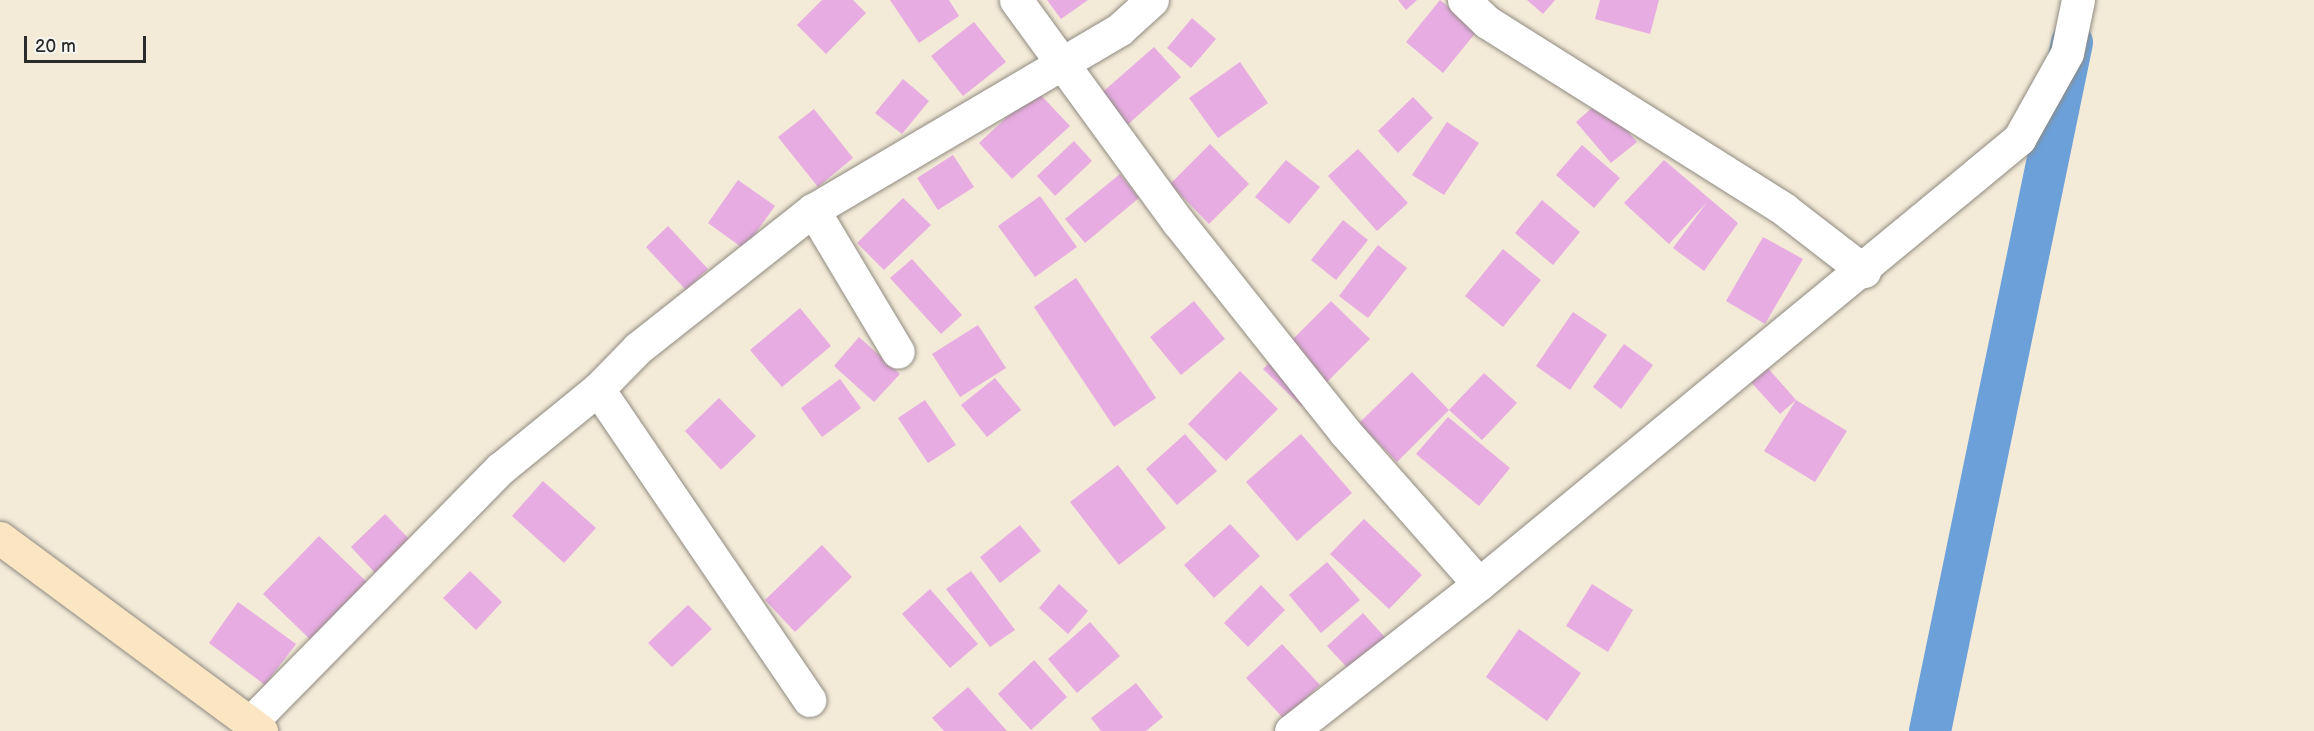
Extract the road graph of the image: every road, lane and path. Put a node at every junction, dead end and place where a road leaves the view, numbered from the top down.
1 (1016, 0) edge
2 (1152, 0) edge
3 (1464, 0) edge
4 (2078, 0) edge
5 (1064, 63) junction
6 (813, 210) junction
7 (1864, 271) junction
8 (898, 352) dead end
9 (598, 389) junction
10 (0, 538) edge
11 (1479, 584) junction
12 (809, 700) dead end
13 (256, 727) edge
14 (1291, 731) edge

1 - 5 street
2 - 5 street
3 - 7 street
4 - 7 street
5 - 6 street
5 - 11 street
6 - 8 street
6 - 9 street
7 - 11 street
9 - 12 street
9 - 13 street
10 - 13 street
11 - 14 street

